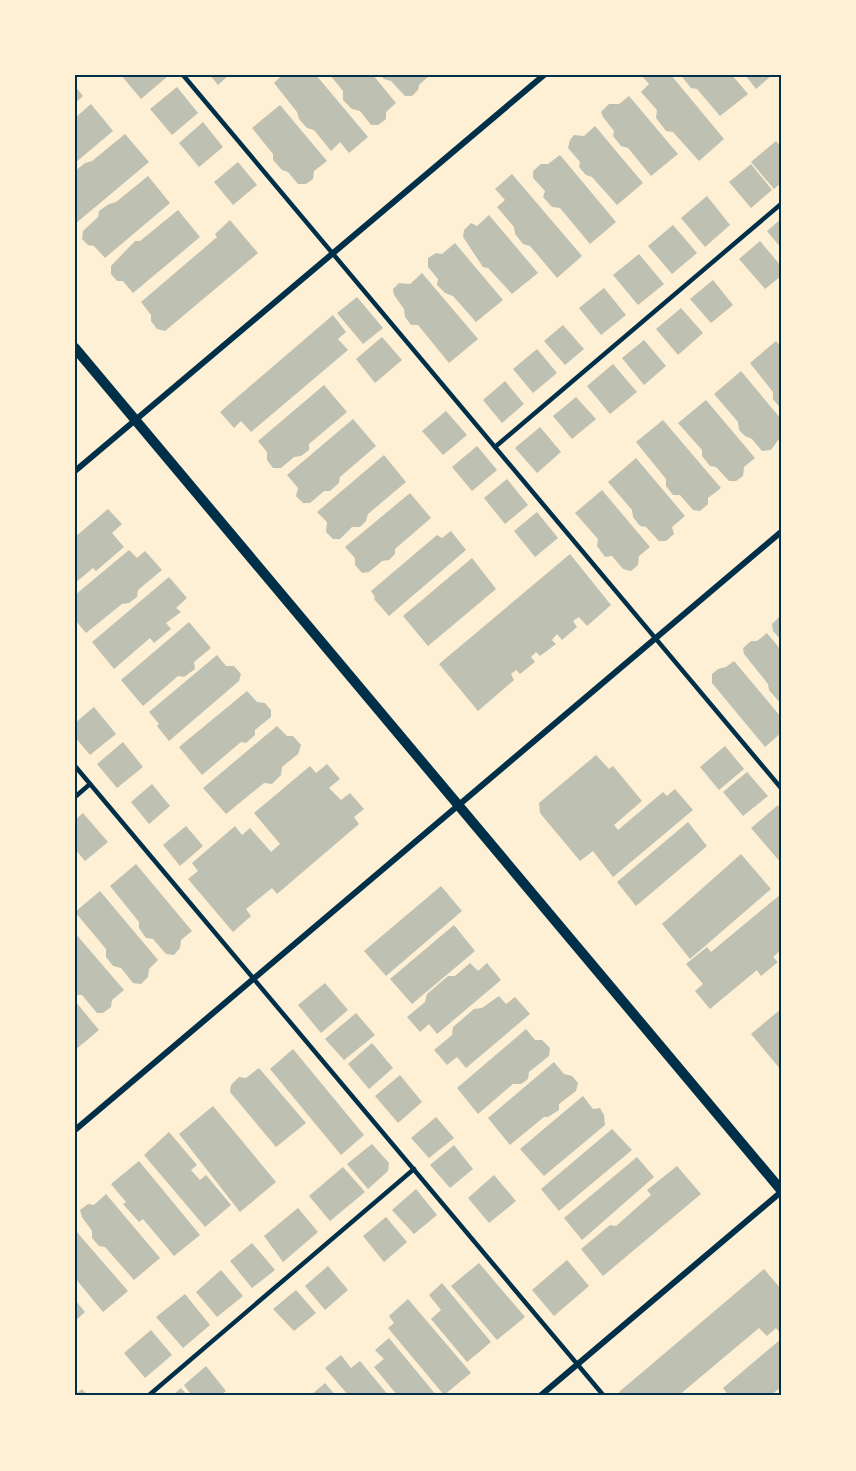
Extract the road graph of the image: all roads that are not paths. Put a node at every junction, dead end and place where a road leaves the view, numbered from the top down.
1 (183, 75) edge
2 (543, 75) edge
3 (781, 204) edge
4 (332, 253) junction
5 (75, 348) edge
6 (135, 420) junction
7 (495, 447) junction
8 (75, 471) edge
9 (781, 532) edge
10 (656, 638) junction
11 (75, 766) edge
12 (90, 784) junction
13 (781, 788) edge
14 (75, 797) edge
15 (459, 805) junction
16 (253, 979) junction
17 (75, 1130) edge
18 (414, 1169) junction
19 (781, 1191) edge
20 (577, 1364) junction
21 (148, 1396) edge
22 (540, 1396) edge
23 (604, 1396) edge

1 - 4 lane
2 - 4 street
3 - 7 lane
4 - 6 street
4 - 7 lane
5 - 6 street
6 - 8 street
6 - 15 street
7 - 10 lane
9 - 10 street
10 - 13 lane
10 - 15 street
11 - 12 lane
12 - 14 lane
12 - 16 lane
15 - 16 street
15 - 19 street
16 - 17 street
16 - 18 lane
18 - 20 lane
18 - 21 lane
19 - 20 street
20 - 22 street
20 - 23 lane

